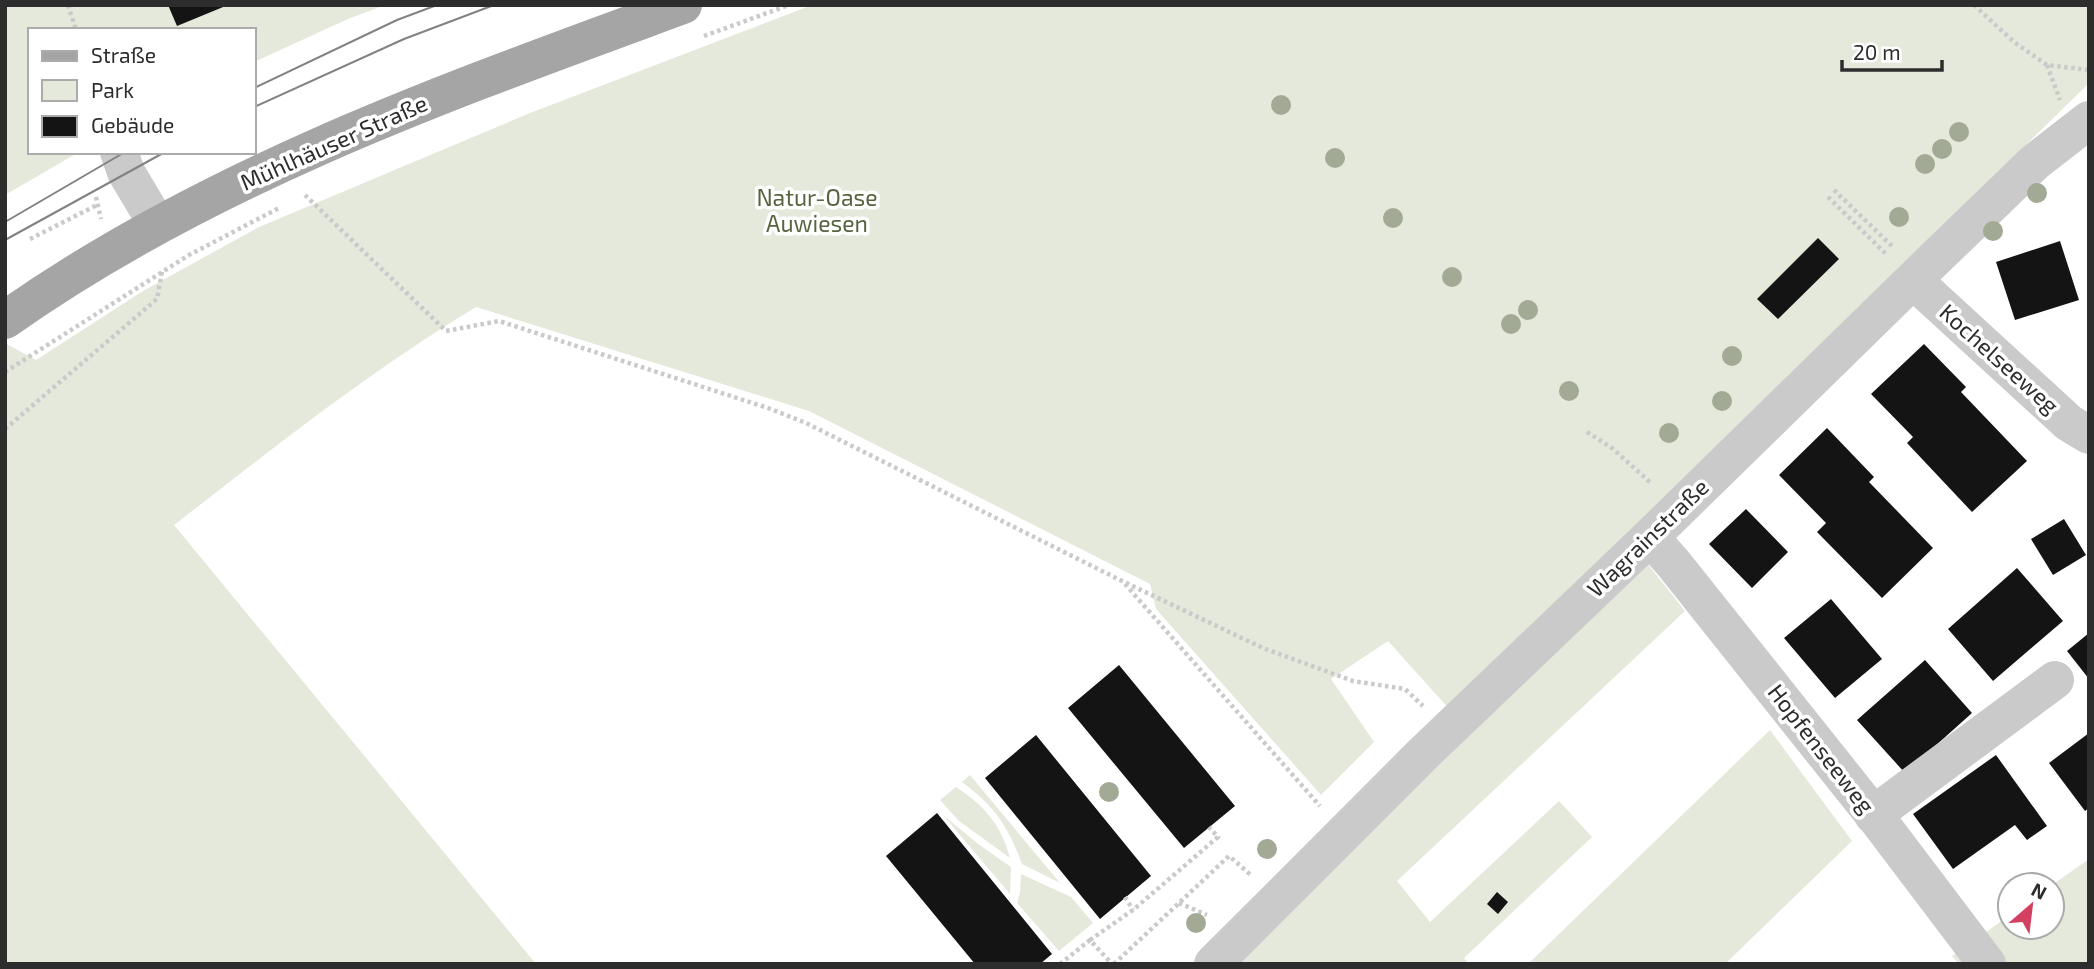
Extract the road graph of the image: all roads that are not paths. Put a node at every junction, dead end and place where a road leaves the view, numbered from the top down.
1 (689, 22) edge
2 (2089, 120) edge
3 (120, 154) edge
4 (157, 224) junction
5 (1916, 276) junction
6 (5, 320) edge
7 (2089, 435) edge
8 (1650, 537) junction
9 (2055, 680) dead end
10 (1873, 815) junction
11 (1213, 964) edge
12 (1987, 964) edge

1 - 4 main road, Mühlhäuser Straße
2 - 5 street, Wagrainstraße
3 - 4 street
4 - 6 main road, Mühlhäuser Straße
5 - 7 street, Kochelseeweg
5 - 8 street, Wagrainstraße
8 - 10 street, Hopfenseeweg
8 - 11 street, Wagrainstraße
9 - 10 street
10 - 12 street, Hopfenseeweg

